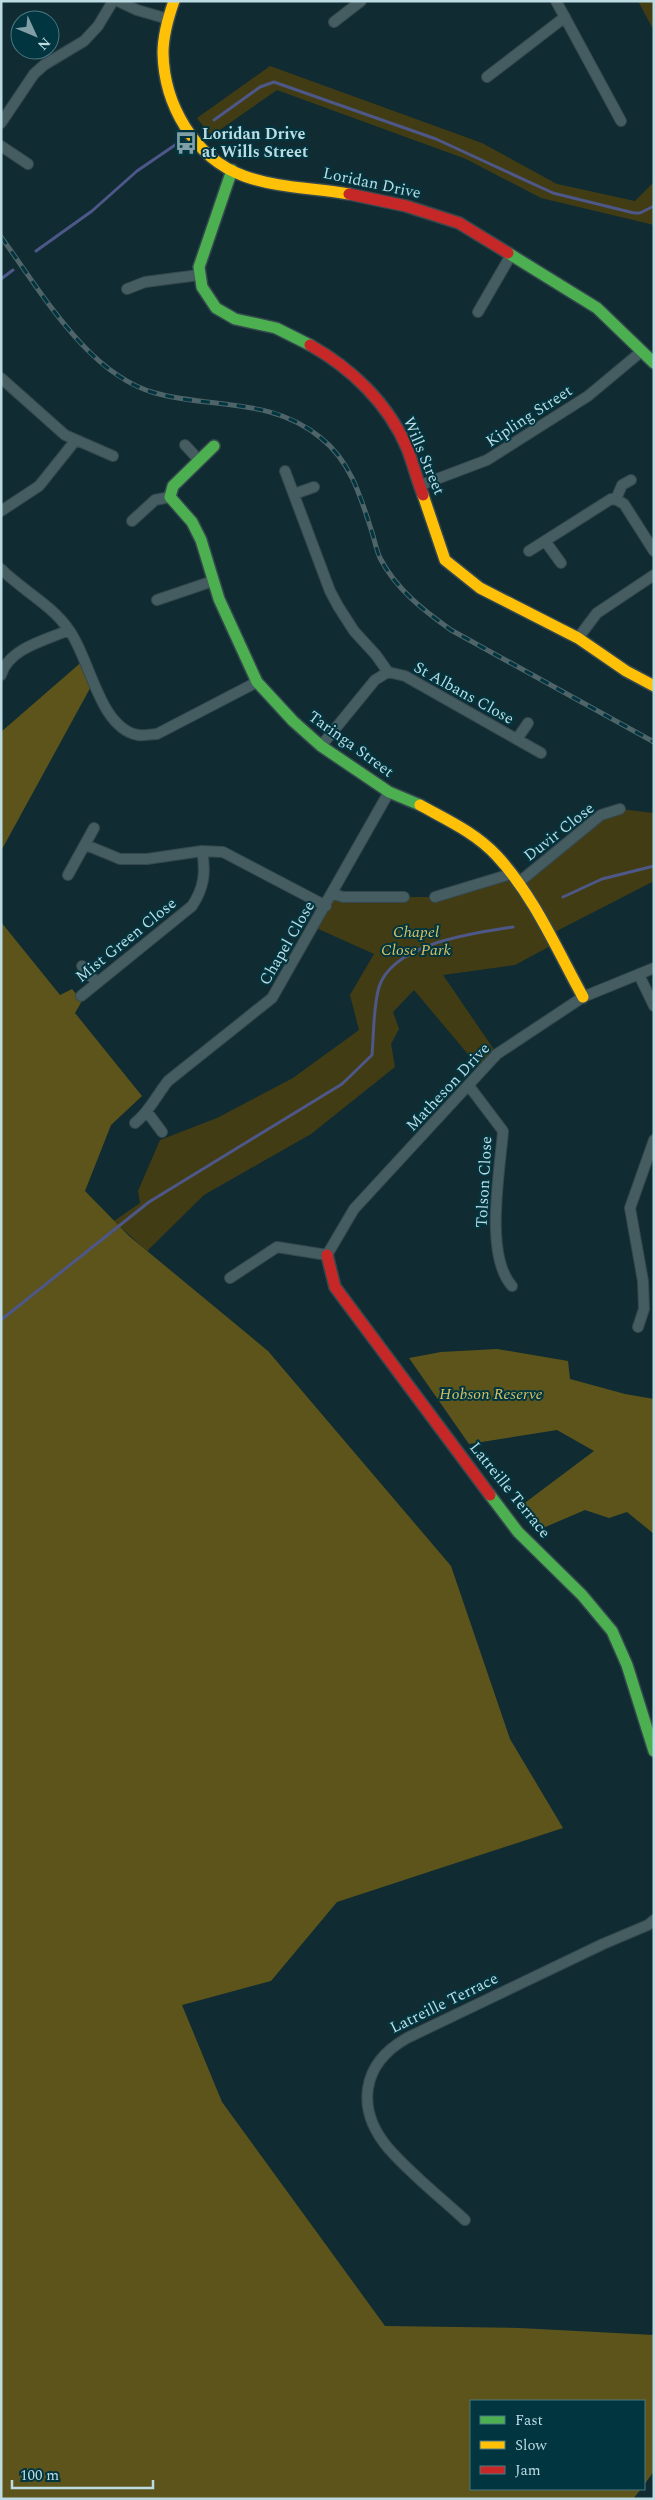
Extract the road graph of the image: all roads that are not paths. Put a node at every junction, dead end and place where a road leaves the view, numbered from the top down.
1 (113, 1) edge
2 (118, 1) edge
3 (174, 1) edge
4 (362, 1) edge
5 (556, 1) edge
6 (565, 18) junction
7 (168, 19) junction
8 (334, 22) dead end
9 (487, 77) dead end
10 (621, 121) dead end
11 (1, 123) edge
12 (1, 146) edge
13 (28, 164) dead end
14 (232, 170) junction
15 (511, 255) junction
16 (199, 275) junction
17 (127, 289) dead end
18 (478, 312) dead end
19 (642, 352) junction
20 (654, 363) edge
21 (1, 378) edge
22 (75, 441) junction
23 (185, 445) dead end
24 (214, 446) dead end
25 (113, 456) dead end
26 (199, 460) junction
27 (285, 471) dead end
28 (631, 480) dead end
29 (421, 485) junction
30 (314, 487) dead end
31 (294, 494) junction
32 (170, 497) junction
33 (616, 499) junction
34 (1, 511) edge
35 (132, 521) dead end
36 (545, 541) junction
37 (529, 551) dead end
38 (654, 551) edge
39 (561, 563) dead end
40 (1, 569) edge
41 (654, 575) edge
42 (213, 581) junction
43 (157, 600) dead end
44 (69, 630) junction
45 (578, 638) junction
46 (388, 672) junction
47 (1, 675) edge
48 (257, 682) junction
49 (654, 686) edge
50 (528, 723) dead end
51 (517, 739) junction
52 (321, 746) junction
53 (541, 753) dead end
54 (390, 792) junction
55 (620, 809) dead end
56 (94, 828) dead end
57 (86, 845) junction
58 (202, 851) junction
59 (511, 874) junction
60 (68, 875) dead end
61 (518, 883) junction
62 (333, 894) junction
63 (404, 897) dead end
64 (434, 897) dead end
65 (326, 906) junction
66 (82, 966) dead end
67 (654, 968) edge
68 (639, 975) junction
69 (97, 983) junction
70 (80, 996) dead end
71 (583, 997) junction
72 (654, 1006) edge
73 (469, 1086) junction
74 (148, 1113) junction
75 (135, 1122) dead end
76 (162, 1132) dead end
77 (654, 1140) edge
78 (327, 1255) junction
79 (230, 1278) dead end
80 (512, 1286) dead end
81 (638, 1327) dead end
82 (654, 1751) edge
83 (654, 1920) edge
84 (465, 2220) dead end

1 - 11 street
2 - 7 street
3 - 7 street, Loridan Drive
4 - 8 street
5 - 6 street
6 - 9 street
6 - 10 street
7 - 14 street, Loridan Drive
12 - 13 street
14 - 15 street, Loridan Drive
14 - 16 street
15 - 18 street
15 - 19 street, Loridan Drive
16 - 17 street
16 - 29 street, Wills Street
19 - 20 street, Loridan Drive
19 - 29 street, Kipling Street
21 - 22 street
22 - 25 street
22 - 34 street
23 - 26 street
24 - 26 street
26 - 32 street
27 - 31 street, St Albans Close
28 - 33 street
29 - 45 street, Wills Street
30 - 31 street
31 - 46 street, St Albans Close
32 - 35 street
32 - 42 street, Taringa Street
33 - 36 street
33 - 38 street
36 - 37 street
36 - 39 street
40 - 44 street
41 - 45 street
42 - 43 street
42 - 48 street, Taringa Street
44 - 47 street
44 - 48 street
45 - 49 street, Wills Street
46 - 51 street, St Albans Close
46 - 52 street
48 - 52 street, Taringa Street
50 - 51 street
51 - 53 street, St Albans Close
52 - 54 street, Taringa Street
54 - 59 street, Taringa Street
54 - 62 street, Chapel Close
55 - 61 street, Duvir Close
56 - 57 street
57 - 58 street
57 - 60 street
58 - 65 street
58 - 69 street, Mist Green Close
59 - 61 street, Taringa Street
59 - 64 street
61 - 71 street, Taringa Street
62 - 63 street
62 - 65 street, Chapel Close
65 - 74 street, Chapel Close
66 - 69 street
67 - 68 street, Matheson Drive
68 - 71 street, Matheson Drive
68 - 72 street
69 - 70 street, Mist Green Close
71 - 73 street, Matheson Drive
73 - 78 street, Matheson Drive
73 - 80 street, Tolson Close
74 - 75 street, Chapel Close
74 - 76 street
77 - 81 street
78 - 79 street
78 - 82 street, Latreille Terrace
83 - 84 street, Latreille Terrace

